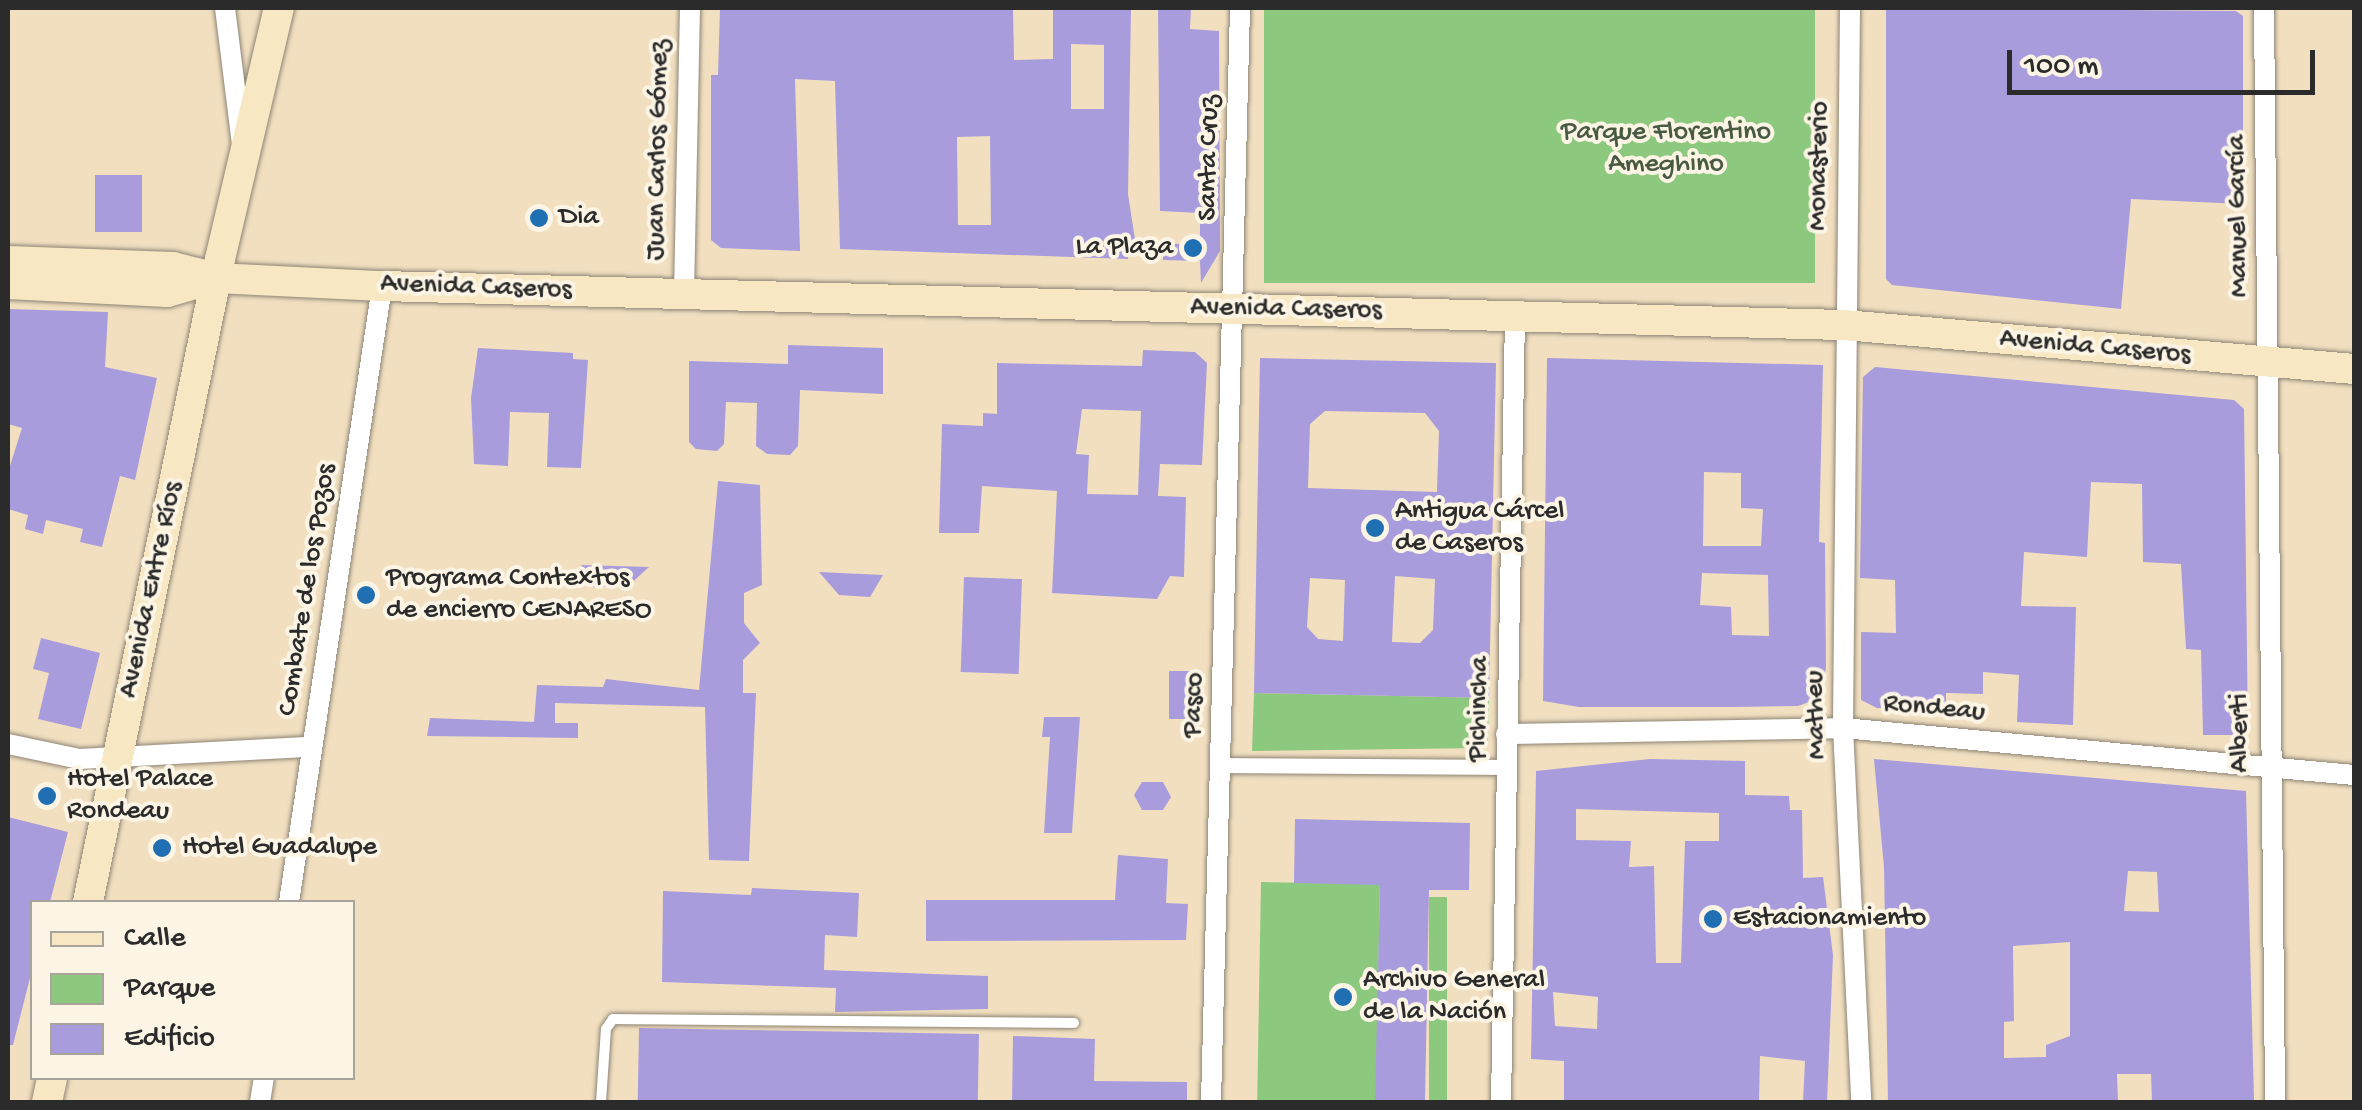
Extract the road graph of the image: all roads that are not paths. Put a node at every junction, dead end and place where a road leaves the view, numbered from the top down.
1 (225, 8) edge
2 (279, 8) edge
3 (690, 8) edge
4 (1240, 8) edge
5 (1850, 8) edge
6 (2264, 8) edge
7 (244, 155) junction
8 (8, 262) edge
9 (216, 278) junction
10 (8, 284) edge
11 (382, 286) junction
12 (684, 294) junction
13 (1234, 308) junction
14 (1515, 316) junction
15 (1844, 325) junction
16 (2268, 363) junction
17 (2354, 369) edge
18 (1843, 728) junction
19 (1506, 734) junction
20 (8, 744) edge
21 (312, 747) junction
22 (117, 759) junction
23 (1221, 764) junction
24 (1506, 768) junction
25 (2268, 768) junction
26 (2354, 775) edge
27 (88, 900) edge
28 (289, 900) edge
29 (1074, 1023) dead end
30 (600, 1102) edge
31 (1211, 1102) edge
32 (1501, 1102) edge
33 (1860, 1102) edge
34 (2275, 1102) edge

1 - 7 street
2 - 7 main road, Avenida Entre Ríos
3 - 12 street, Juan Carlos Gómez
4 - 13 street, Santa Cruz
5 - 15 street, Monasterio
6 - 16 street, Manuel García
7 - 9 main road, Avenida Entre Ríos
8 - 9 main road, Avenida Caseros
9 - 10 main road, Avenida Caseros
9 - 11 main road, Avenida Caseros
9 - 22 main road, Avenida Entre Ríos
11 - 12 main road, Avenida Caseros
11 - 21 street, Combate de los Pozos
12 - 13 main road, Avenida Caseros
13 - 14 main road, Avenida Caseros
13 - 23 street, Pasco
14 - 15 main road, Avenida Caseros
14 - 19 street, Pichincha
15 - 16 main road, Avenida Caseros
15 - 18 street, Matheu
16 - 17 main road, Avenida Caseros
16 - 25 street, Alberti
18 - 19 street, Rondeau
18 - 25 street, Rondeau
18 - 33 street, Matheu
19 - 24 street, Pichincha
20 - 22 street
21 - 22 street
21 - 28 street, Combate de los Pozos
22 - 27 main road, Avenida Entre Ríos
23 - 24 street
23 - 31 street, Pasco
24 - 32 street, Pichincha
25 - 26 street, Rondeau
25 - 34 street, Alberti
29 - 30 lane

